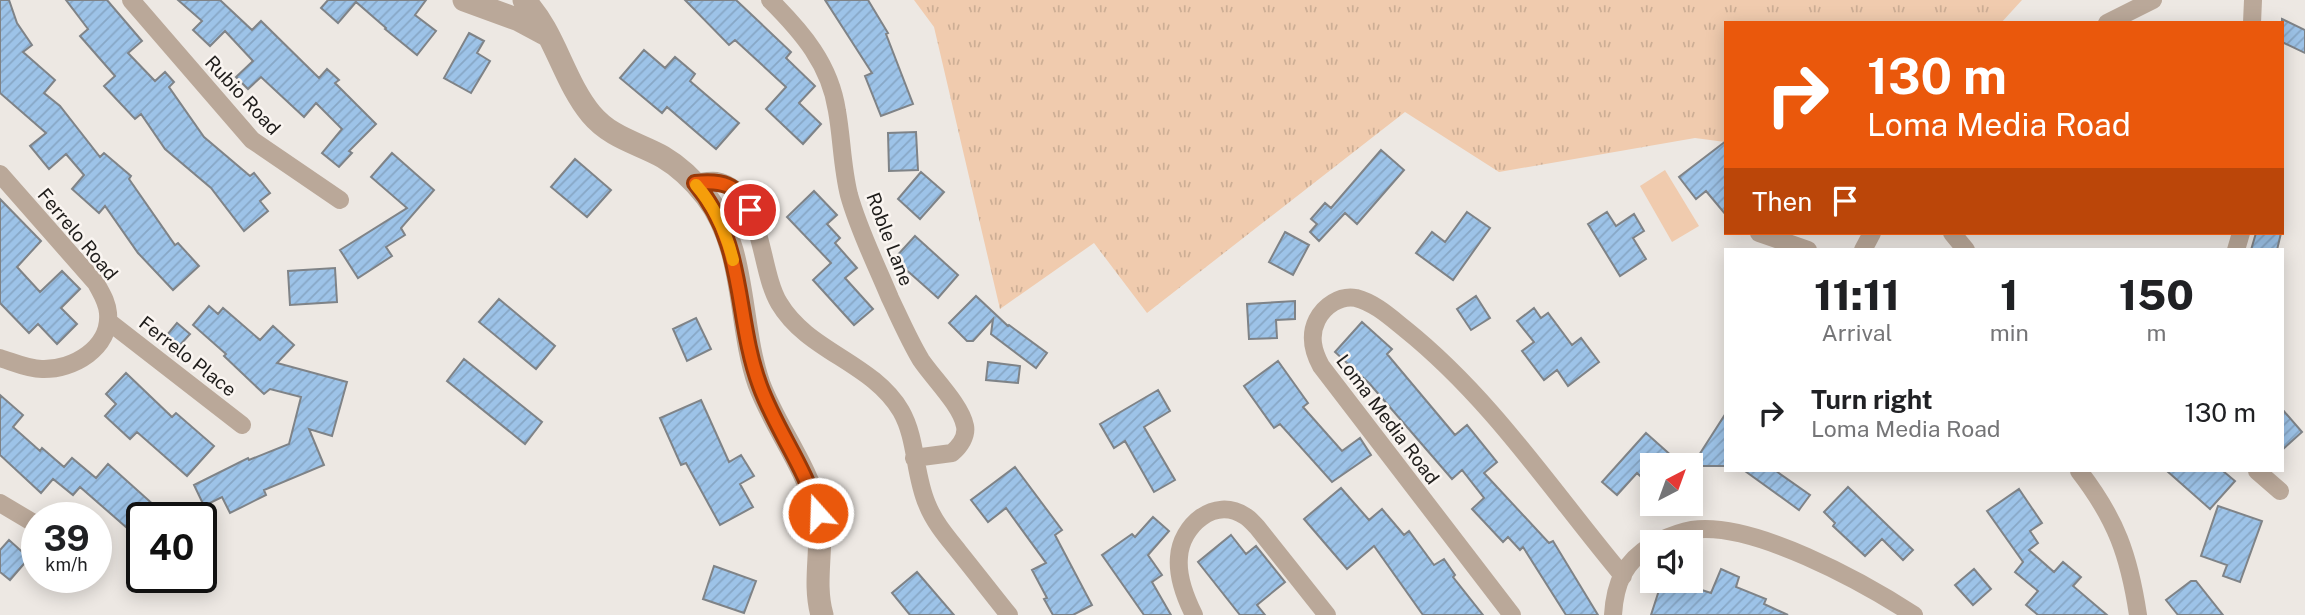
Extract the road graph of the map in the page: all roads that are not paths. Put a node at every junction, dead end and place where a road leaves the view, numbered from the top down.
1 (131, 0) edge
2 (464, 0) edge
3 (524, 0) edge
4 (770, 0) edge
5 (2152, 0) edge
6 (2253, 0) edge
7 (2111, 21) edge
8 (2252, 21) edge
9 (547, 35) junction
10 (0, 174) edge
11 (695, 183) junction
12 (340, 200) dead end
13 (1765, 235) edge
14 (1802, 248) edge
15 (108, 321) junction
16 (0, 358) edge
17 (242, 425) dead end
18 (914, 458) junction
19 (2081, 472) edge
20 (2258, 472) edge
21 (2280, 491) dead end
22 (0, 503) edge
23 (21, 515) edge
24 (1703, 530) edge
25 (1640, 555) edge
26 (1623, 576) junction
27 (821, 615) edge
28 (1009, 615) edge
29 (1194, 615) edge
30 (1326, 615) edge
31 (1512, 615) edge
32 (1614, 615) edge
33 (1914, 615) edge
34 (2137, 615) edge

1 - 12 street, Rubio Road
2 - 9 street
3 - 9 street
4 - 18 street, Roble Lane
5 - 7 street
6 - 8 street
9 - 11 street
10 - 15 street, Ferrelo Road
11 - 18 street
11 - 27 street
13 - 14 street
15 - 16 street
15 - 17 street, Ferrelo Place
18 - 28 street
19 - 34 street
20 - 21 street
22 - 23 street
24 - 33 street
25 - 26 street
26 - 31 street, Loma Media Road
26 - 32 street
29 - 30 street

